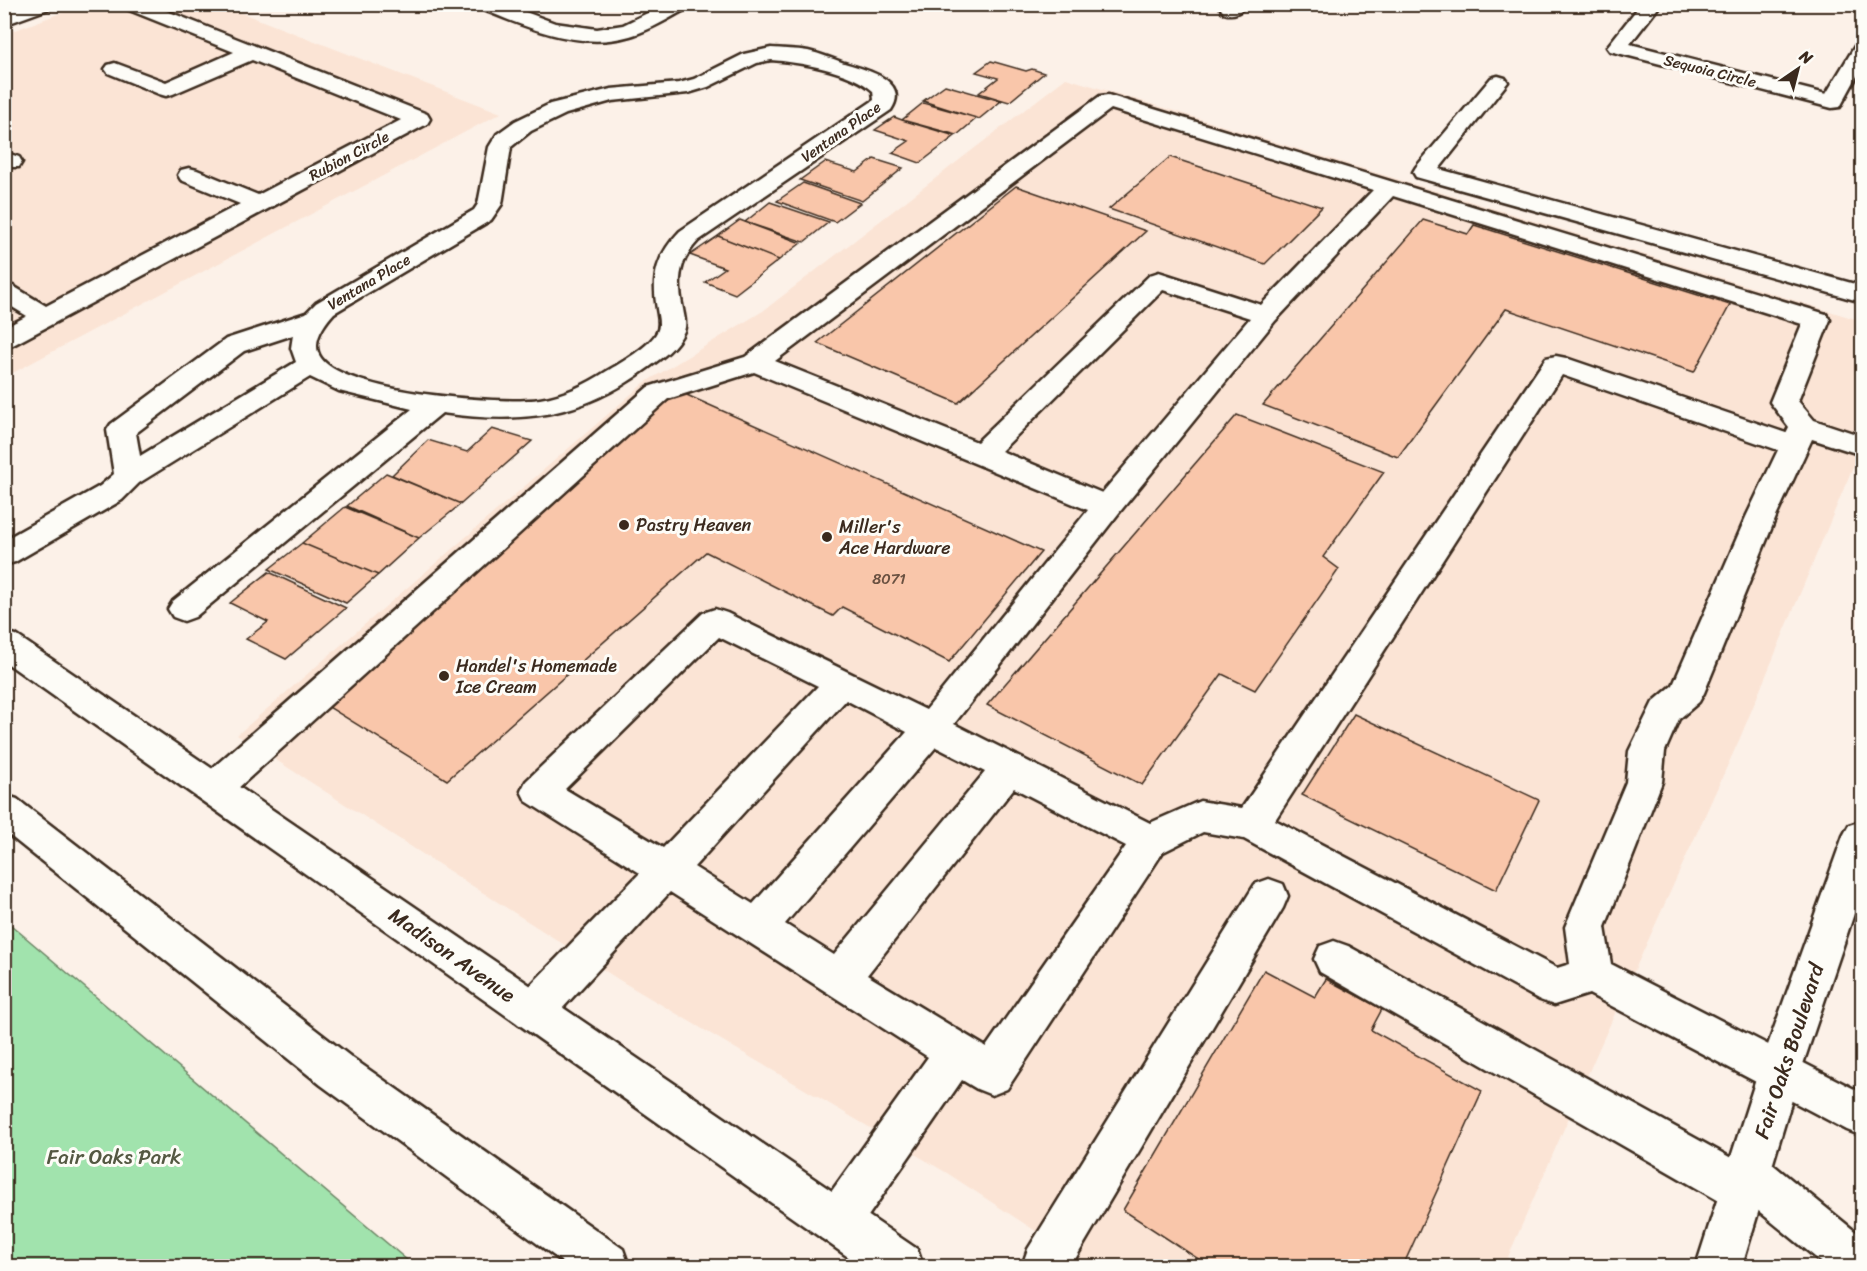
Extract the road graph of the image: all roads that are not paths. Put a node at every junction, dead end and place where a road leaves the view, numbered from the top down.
1 (44, 4) edge
2 (132, 4) edge
3 (486, 4) edge
4 (681, 4) edge
5 (1652, 4) edge
6 (4, 19) edge
7 (1863, 50) edge
8 (252, 52) junction
9 (115, 69) dead end
10 (1498, 82) dead end
11 (189, 175) dead end
12 (1387, 189) junction
13 (259, 204) junction
14 (4, 291) edge
15 (1863, 294) edge
16 (1266, 315) junction
17 (46, 317) junction
18 (314, 319) junction
19 (4, 339) edge
20 (755, 363) junction
21 (310, 364) junction
22 (435, 404) junction
23 (1799, 435) junction
24 (1863, 446) edge
25 (981, 454) junction
26 (129, 476) junction
27 (1107, 507) junction
28 (4, 554) edge
29 (184, 609) dead end
30 (4, 644) edge
31 (842, 683) junction
32 (931, 728) junction
33 (1009, 768) junction
34 (213, 789) junction
35 (4, 810) edge
36 (1251, 825) junction
37 (1863, 836) edge
38 (1150, 841) junction
39 (668, 870) junction
40 (1269, 896) dead end
41 (758, 928) junction
42 (1334, 959) dead end
43 (1592, 975) junction
44 (839, 980) junction
45 (533, 1011) junction
46 (957, 1052) junction
47 (1779, 1073) junction
48 (1863, 1115) edge
49 (1747, 1182) junction
50 (837, 1222) junction
51 (606, 1266) edge
52 (900, 1266) edge
53 (1045, 1266) edge
54 (1719, 1266) edge
55 (1862, 1266) edge

1 - 6 main road
2 - 8 main road, Rubion Circle
3 - 4 main road
5 - 7 main road, Sequoia Circle
8 - 9 main road
8 - 13 main road, Rubion Circle
10 - 15 main road
11 - 13 main road
12 - 16 main road
12 - 20 main road
12 - 23 main road
13 - 17 main road, Rubion Circle
14 - 17 main road
16 - 25 main road
16 - 27 main road
17 - 19 main road, Rubion Circle
18 - 21 main road, Ventana Place
18 - 22 main road, Ventana Place
18 - 26 main road
20 - 25 main road
20 - 34 main road
21 - 22 main road, Ventana Place
21 - 26 main road
22 - 29 main road
23 - 24 main road
23 - 36 main road
23 - 43 main road
25 - 27 main road
26 - 28 main road
27 - 32 main road
30 - 34 main road, Madison Avenue
31 - 32 main road
31 - 39 main road
31 - 39 main road
32 - 33 main road
32 - 41 main road
33 - 38 main road
33 - 44 main road
34 - 45 main road, Madison Avenue
35 - 51 main road
36 - 38 main road
36 - 43 main road
37 - 47 main road, Fair Oaks Boulevard
38 - 46 main road
39 - 41 main road
39 - 45 main road
40 - 53 main road
41 - 44 main road
42 - 49 main road
43 - 47 main road
44 - 46 main road
45 - 50 main road, Madison Avenue
46 - 50 main road
47 - 48 main road
47 - 49 main road, Fair Oaks Boulevard
49 - 54 main road, Fair Oaks Boulevard
49 - 55 main road
50 - 52 main road, Madison Avenue

